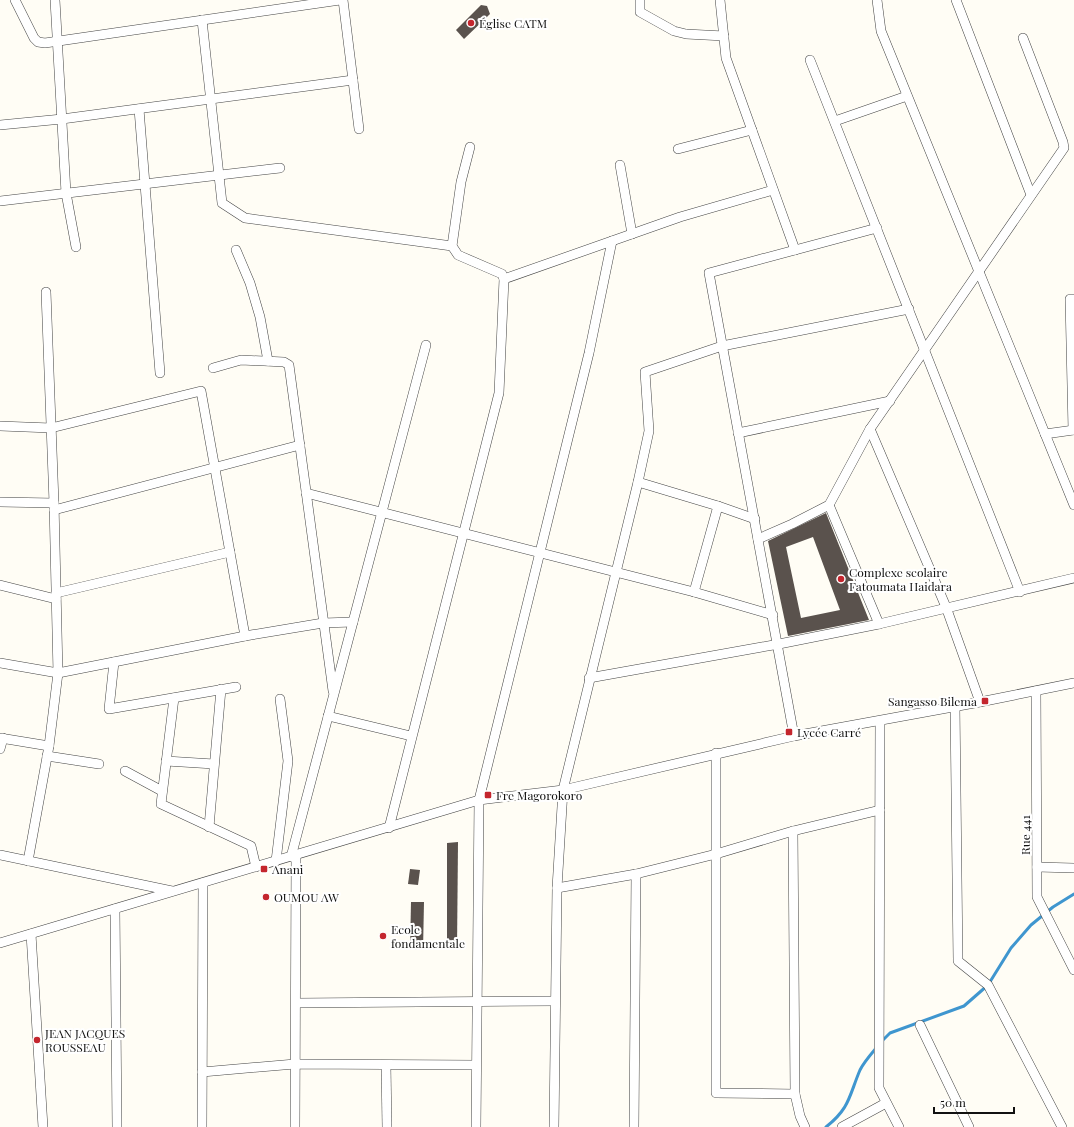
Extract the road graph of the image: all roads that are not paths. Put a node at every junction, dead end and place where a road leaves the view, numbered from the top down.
1 (15, 0) edge
2 (55, 0) edge
3 (341, 0) edge
4 (640, 0) edge
5 (720, 0) edge
6 (877, 0) edge
7 (956, 0) edge
8 (202, 20) junction
9 (724, 36) junction
10 (1022, 38) dead end
11 (57, 41) junction
12 (810, 60) dead end
13 (353, 80) junction
14 (908, 96) junction
15 (211, 99) junction
16 (139, 109) junction
17 (62, 119) junction
18 (834, 121) junction
19 (0, 125) edge
20 (359, 128) dead end
21 (752, 130) junction
22 (470, 147) dead end
23 (678, 149) dead end
24 (620, 165) dead end
25 (280, 168) dead end
26 (219, 175) junction
27 (145, 184) junction
28 (773, 190) junction
29 (66, 193) junction
30 (1031, 195) junction
31 (0, 201) edge
32 (877, 228) junction
33 (632, 234) junction
34 (612, 241) junction
35 (452, 246) junction
36 (76, 247) dead end
37 (236, 250) dead end
38 (795, 250) junction
39 (979, 270) junction
40 (504, 279) junction
41 (46, 292) dead end
42 (1074, 299) edge
43 (908, 309) junction
44 (426, 345) dead end
45 (722, 346) junction
46 (925, 349) junction
47 (268, 361) junction
48 (213, 368) dead end
49 (160, 373) dead end
50 (890, 401) junction
51 (0, 426) edge
52 (51, 428) junction
53 (870, 429) junction
54 (1073, 430) edge
55 (738, 433) junction
56 (1045, 434) junction
57 (300, 445) junction
58 (214, 468) junction
59 (638, 482) junction
60 (306, 494) junction
61 (0, 502) edge
62 (829, 505) junction
63 (1074, 505) edge
64 (718, 506) junction
65 (54, 507) junction
66 (382, 512) junction
67 (754, 519) junction
68 (463, 533) junction
69 (758, 539) junction
70 (230, 552) junction
71 (540, 553) junction
72 (616, 572) junction
73 (1074, 578) edge
74 (0, 585) edge
75 (694, 592) junction
76 (1020, 592) junction
77 (56, 596) junction
78 (946, 607) junction
79 (773, 615) junction
80 (353, 622) junction
81 (323, 623) junction
82 (879, 624) junction
83 (245, 636) junction
84 (779, 644) junction
85 (114, 662) junction
86 (0, 663) edge
87 (58, 674) junction
88 (589, 678) junction
89 (1074, 683) edge
90 (236, 686) dead end
91 (221, 689) junction
92 (1036, 691) junction
93 (334, 695) junction
94 (174, 698) junction
95 (280, 699) dead end
96 (980, 702) junction
97 (955, 706) junction
98 (328, 716) junction
99 (880, 721) junction
100 (411, 736) junction
101 (794, 736) junction
102 (2, 738) edge
103 (49, 746) junction
104 (0, 749) edge
105 (716, 753) junction
106 (47, 756) junction
107 (166, 761) junction
108 (99, 764) dead end
109 (214, 764) junction
110 (125, 771) dead end
111 (563, 790) junction
112 (162, 791) junction
113 (479, 800) junction
114 (880, 810) junction
115 (209, 827) junction
116 (389, 828) junction
117 (793, 831) junction
118 (716, 854) junction
119 (0, 855) edge
120 (293, 856) junction
121 (28, 861) junction
122 (276, 861) junction
123 (256, 867) junction
124 (1037, 867) junction
125 (1074, 868) edge
126 (636, 874) junction
127 (203, 883) junction
128 (556, 888) junction
129 (173, 892) junction
130 (115, 909) junction
131 (32, 934) junction
132 (0, 943) edge
133 (1074, 970) edge
134 (555, 1001) junction
135 (477, 1002) junction
136 (296, 1003) junction
137 (920, 1025) dead end
138 (295, 1064) junction
139 (386, 1065) junction
140 (476, 1065) junction
141 (202, 1072) junction
142 (795, 1094) junction
143 (886, 1103) junction
144 (43, 1127) edge
145 (117, 1127) edge
146 (202, 1127) edge
147 (295, 1127) edge
148 (388, 1127) edge
149 (476, 1127) edge
150 (554, 1127) edge
151 (634, 1127) edge
152 (805, 1127) edge
153 (842, 1127) edge
154 (899, 1127) edge
155 (969, 1127) edge
156 (1062, 1127) edge

1 - 11 street
2 - 11 street
3 - 8 street
3 - 13 street
4 - 9 street
5 - 9 street
6 - 14 street
7 - 30 street
8 - 11 street
8 - 15 street
9 - 21 street
10 - 30 street
11 - 17 street
12 - 18 street
13 - 15 street
13 - 20 street
14 - 18 street
14 - 39 street
15 - 16 street
15 - 26 street
16 - 17 street
16 - 27 street
17 - 19 street
17 - 29 street
18 - 32 street
21 - 23 street
21 - 28 street
22 - 35 street
24 - 33 street
25 - 26 street
26 - 27 street
26 - 35 street
27 - 29 street
27 - 49 street
28 - 33 street
28 - 38 street
29 - 31 street
29 - 36 street
30 - 39 street
32 - 38 street
32 - 43 street
33 - 34 street
34 - 40 street
34 - 71 street
35 - 40 street
37 - 47 street
38 - 45 street
39 - 46 street
39 - 56 street
40 - 68 street
41 - 52 street
42 - 54 street
43 - 45 street
43 - 46 street
44 - 66 street
45 - 55 street
45 - 59 street
46 - 50 street
46 - 76 street
47 - 48 street
47 - 57 street
50 - 53 street
50 - 55 street
51 - 52 street
52 - 58 street
52 - 65 street
53 - 62 street
53 - 78 street
54 - 56 street
55 - 67 street
56 - 63 street
57 - 58 street
57 - 60 street
58 - 65 street
58 - 70 street
59 - 64 street
59 - 72 street
60 - 66 street
60 - 81 street
61 - 65 street
62 - 69 street
62 - 82 street
64 - 67 street
64 - 75 street
65 - 77 street
66 - 68 street
66 - 80 street
67 - 69 street
68 - 71 street
68 - 100 street
69 - 79 street
70 - 77 street
70 - 83 street
71 - 72 street
71 - 113 street
72 - 75 street
72 - 88 street
73 - 76 street
74 - 77 street
75 - 79 street
76 - 78 street
77 - 87 street
78 - 82 street
78 - 96 street
79 - 84 street
80 - 81 street
80 - 93 street
81 - 83 street
81 - 93 street
82 - 84 street
83 - 85 street
84 - 88 street
84 - 101 street
85 - 87 street
85 - 94 street
86 - 87 street
87 - 103 street
88 - 111 street
89 - 92 street
90 - 91 street
91 - 94 street
91 - 109 street
92 - 96 street
92 - 124 street, Rue 441
93 - 98 street
94 - 107 street
95 - 122 street
96 - 97 street
97 - 99 street
97 - 156 street
98 - 100 street
98 - 120 street
99 - 101 street
99 - 114 street
100 - 116 street
101 - 105 street
102 - 103 street
102 - 104 street
103 - 106 street
105 - 111 street
105 - 118 street
106 - 108 street
106 - 121 street
107 - 109 street
107 - 112 street
109 - 115 street
110 - 112 street
111 - 113 street
111 - 128 street
112 - 115 street
113 - 116 street
113 - 135 street
114 - 117 street
114 - 143 street
115 - 123 street
116 - 120 street
117 - 118 street
117 - 142 street
118 - 126 street
118 - 142 street
119 - 121 street
120 - 122 street
120 - 136 street
121 - 129 street
122 - 123 street
123 - 127 street
124 - 125 street
124 - 133 street, Rue 441
126 - 128 street
126 - 151 street
127 - 129 street
127 - 141 street
128 - 134 street
129 - 130 street
130 - 131 street
130 - 145 street
131 - 132 street
131 - 144 street
134 - 135 street
134 - 150 street
135 - 136 street
135 - 140 street
136 - 138 street
137 - 155 street
138 - 139 street
138 - 141 street
138 - 147 street
139 - 140 street
139 - 148 street
140 - 149 street
141 - 146 street
142 - 152 street
143 - 153 street
143 - 154 street

